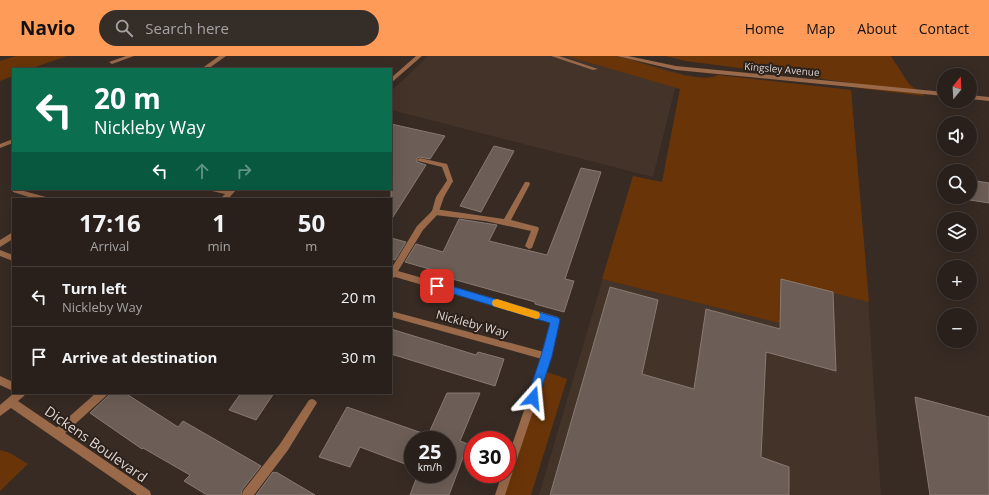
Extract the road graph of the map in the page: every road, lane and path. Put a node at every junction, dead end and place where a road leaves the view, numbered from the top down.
1 (131, 56) edge
2 (223, 56) edge
3 (419, 56) edge
4 (554, 56) edge
5 (620, 56) edge
6 (112, 62) dead end
7 (205, 68) edge
8 (595, 68) dead end
9 (392, 80) edge
10 (937, 93) edge
11 (977, 98) edge
12 (989, 99) edge
13 (12, 141) edge
14 (0, 146) edge
15 (420, 160) dead end
16 (527, 184) dead end
17 (15, 190) edge
18 (40, 198) edge
19 (435, 212) junction
20 (507, 221) junction
21 (12, 236) edge
22 (0, 244) edge
23 (529, 246) dead end
24 (0, 253) edge
25 (12, 258) edge
26 (392, 274) edge
27 (392, 314) edge
28 (547, 356) junction
29 (0, 380) edge
30 (12, 386) edge
31 (20, 394) edge
32 (102, 394) edge
33 (11, 402) junction
34 (312, 402) dead end
35 (0, 411) edge
36 (58, 434) junction
37 (146, 495) edge
38 (247, 495) edge
39 (500, 495) edge

1 - 6 street
2 - 7 street
3 - 9 street
4 - 8 street
5 - 10 street, Kingsley Avenue
11 - 12 street
13 - 14 street
15 - 19 street
16 - 20 street
17 - 18 street
19 - 20 street
19 - 26 street
20 - 23 street
21 - 22 street
24 - 25 street
26 - 28 street
27 - 28 street, Nickleby Way
28 - 39 street
29 - 30 street
31 - 33 street
32 - 36 street
33 - 35 street
33 - 36 street, Dickens Boulevard
34 - 38 street
36 - 37 street, Dickens Boulevard

